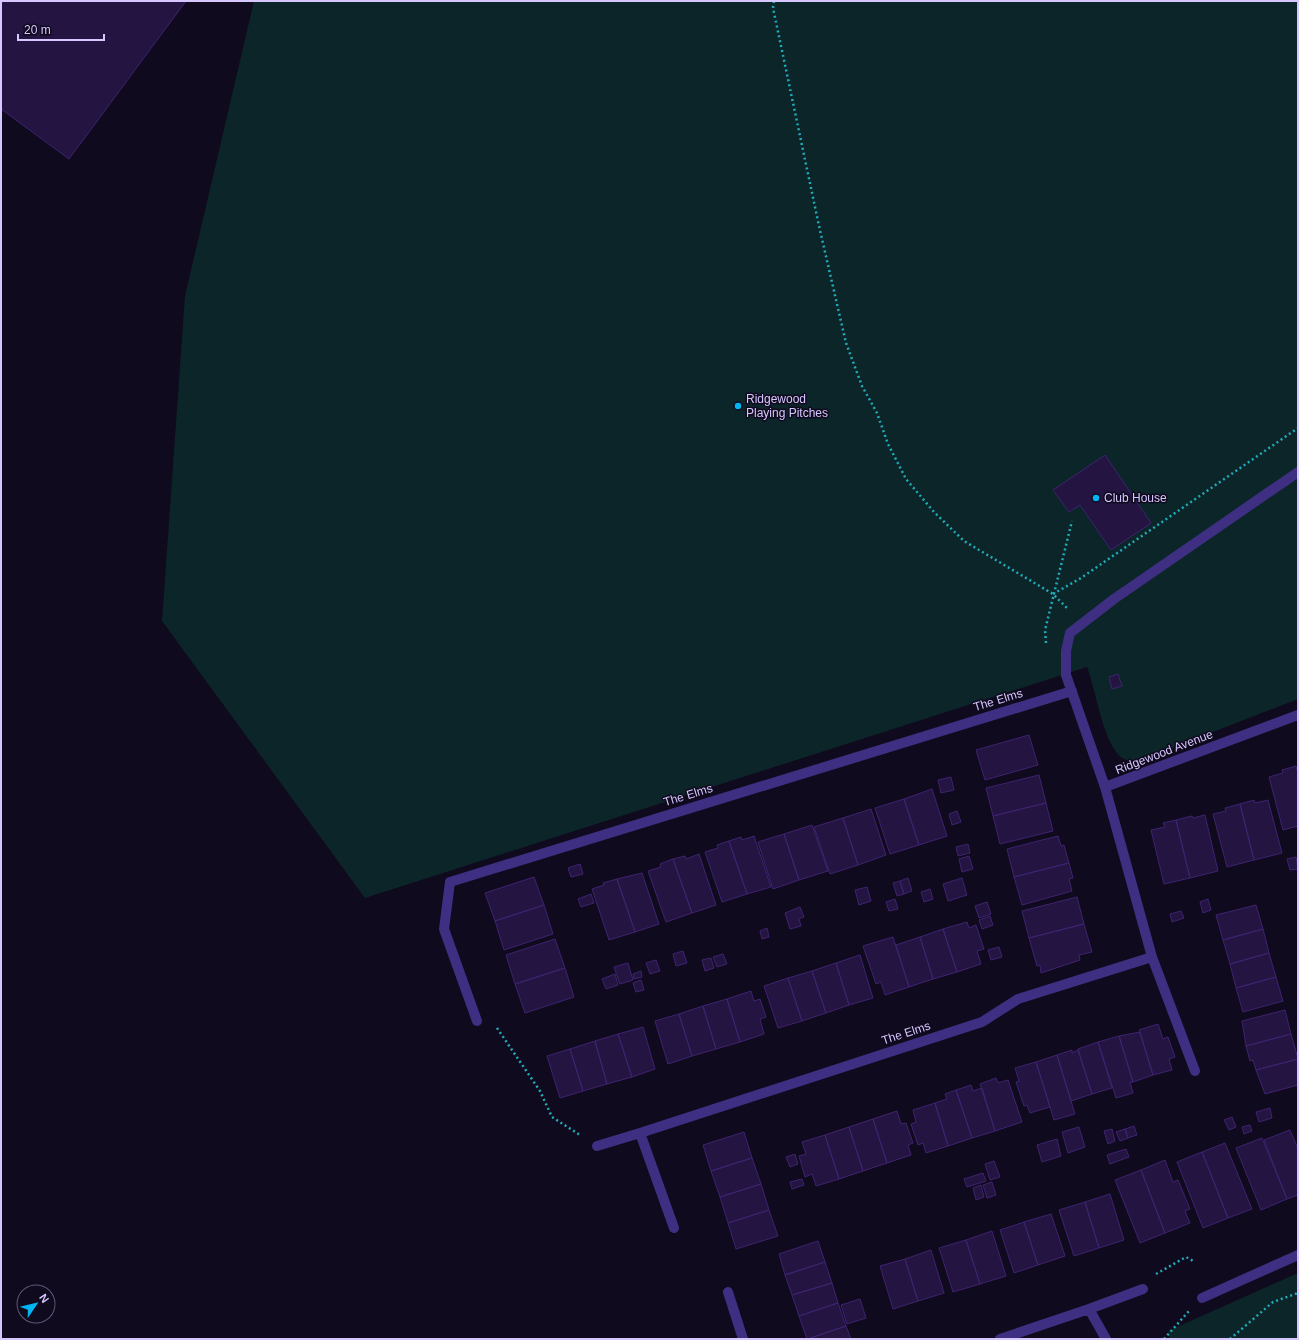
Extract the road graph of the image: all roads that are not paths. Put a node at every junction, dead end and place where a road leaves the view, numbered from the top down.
1 (1298, 472) edge
2 (1072, 691) junction
3 (1298, 715) edge
4 (1106, 787) junction
5 (1152, 957) junction
6 (477, 1021) road end
7 (1195, 1071) dead end
8 (640, 1133) junction
9 (597, 1146) road end
10 (674, 1228) dead end
11 (1298, 1255) edge
12 (1143, 1288) road end
13 (728, 1292) dead end
14 (1202, 1298) road end
15 (1089, 1309) junction
16 (743, 1339) edge
17 (1000, 1339) edge
18 (1106, 1339) edge

1 - 2 street, Ridgewood Avenue
2 - 4 street, Ridgewood Avenue
2 - 6 street, The Elms
3 - 4 street, Ridgewood Avenue
4 - 5 street
5 - 7 street
5 - 8 street, The Elms
8 - 9 street, The Elms
8 - 10 street
11 - 14 street
12 - 15 street
13 - 16 street
15 - 17 street
15 - 18 street

